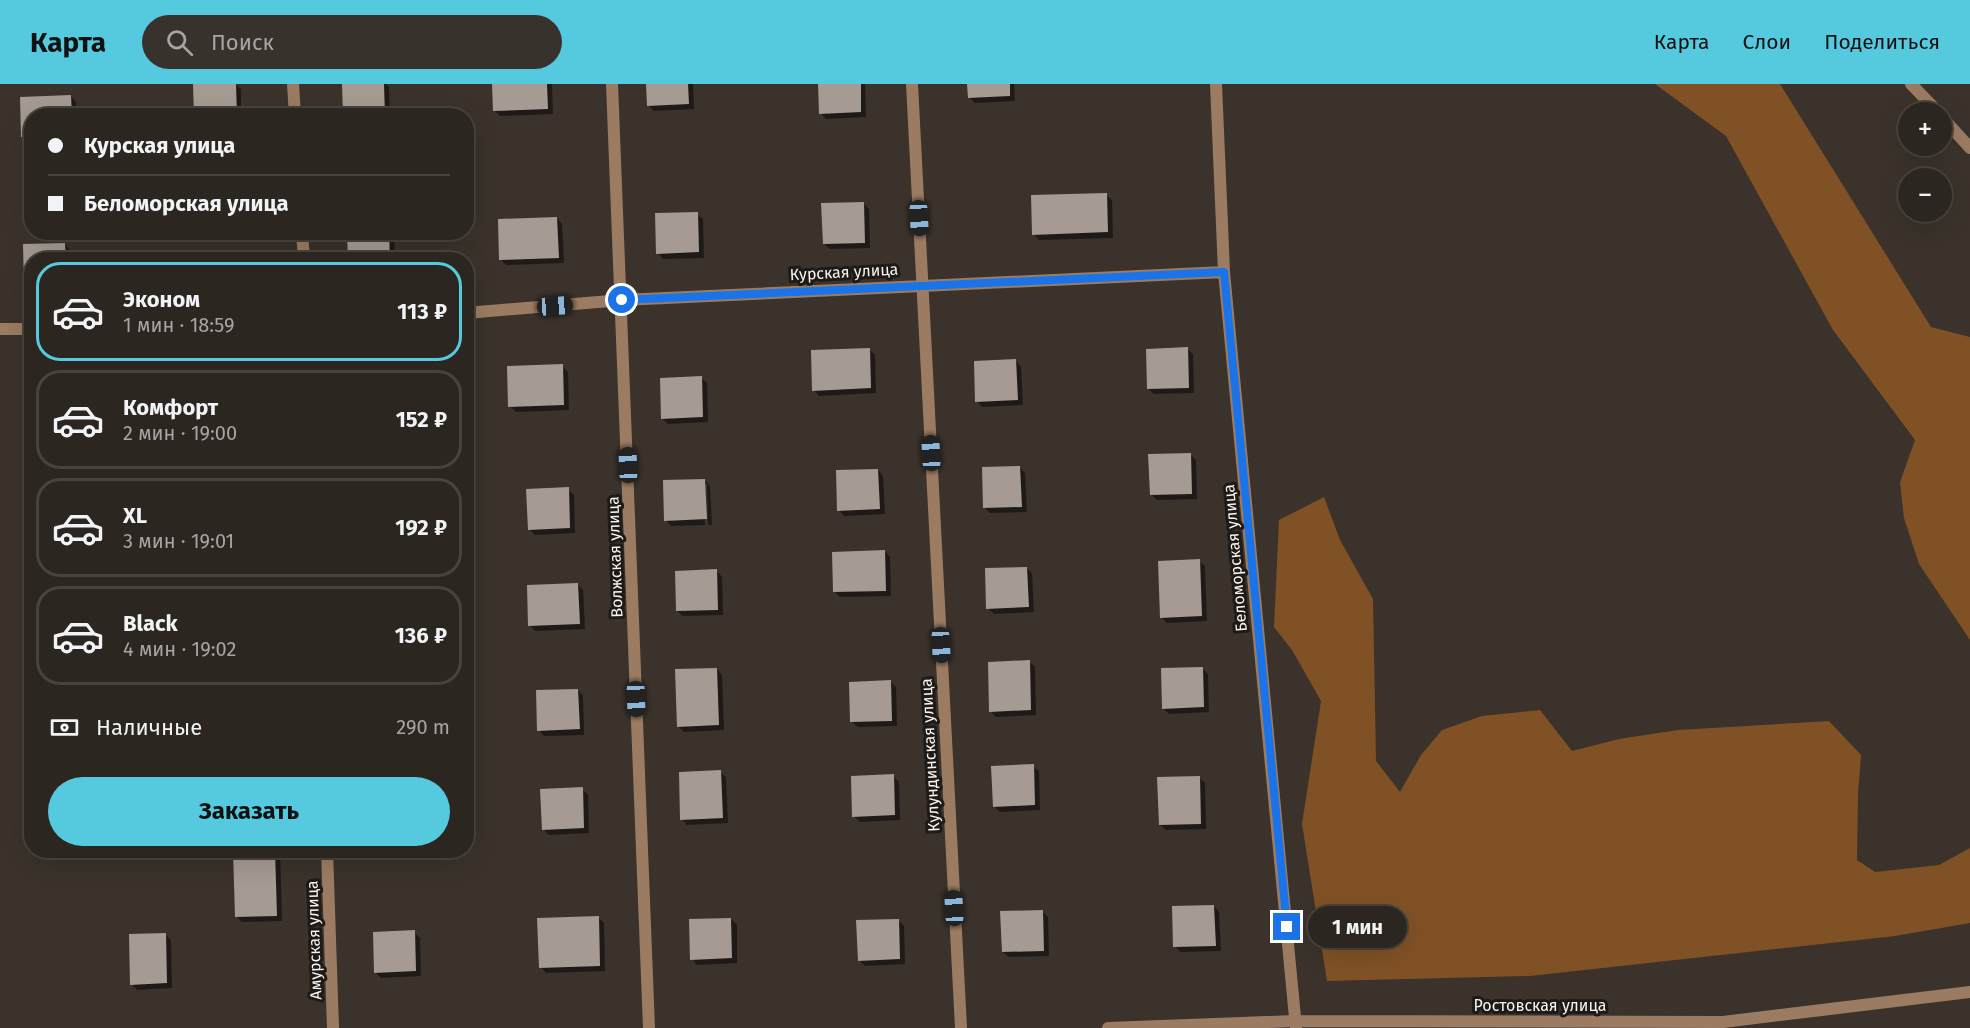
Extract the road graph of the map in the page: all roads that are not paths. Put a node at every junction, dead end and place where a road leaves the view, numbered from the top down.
1 (293, 84) edge
2 (612, 84) edge
3 (912, 84) edge
4 (1216, 84) edge
5 (1911, 84) edge
6 (1928, 102) edge
7 (294, 108) edge
8 (1952, 128) edge
9 (1970, 148) edge
10 (1224, 272) junction
11 (922, 285) junction
12 (622, 300) junction
13 (474, 312) edge
14 (0, 329) edge
15 (24, 329) edge
16 (327, 858) edge
17 (1970, 992) edge
18 (1296, 1024) edge
19 (1723, 1025) edge
20 (333, 1028) edge
21 (649, 1028) edge
22 (961, 1028) edge
23 (1108, 1028) edge

1 - 7 street
2 - 12 street, Волжская улица
3 - 11 street, Кулундинская улица
4 - 10 street, Беломорская улица
5 - 6 street
8 - 9 street
10 - 11 street, Курская улица
10 - 18 street, Беломорская улица
11 - 12 street, Курская улица
11 - 22 street, Кулундинская улица
12 - 13 street, Курская улица
12 - 21 street, Волжская улица
14 - 15 street
16 - 20 street, Амурская улица
17 - 19 street, Ростовская улица
18 - 19 street, Ростовская улица
18 - 23 street, Ростовская улица

